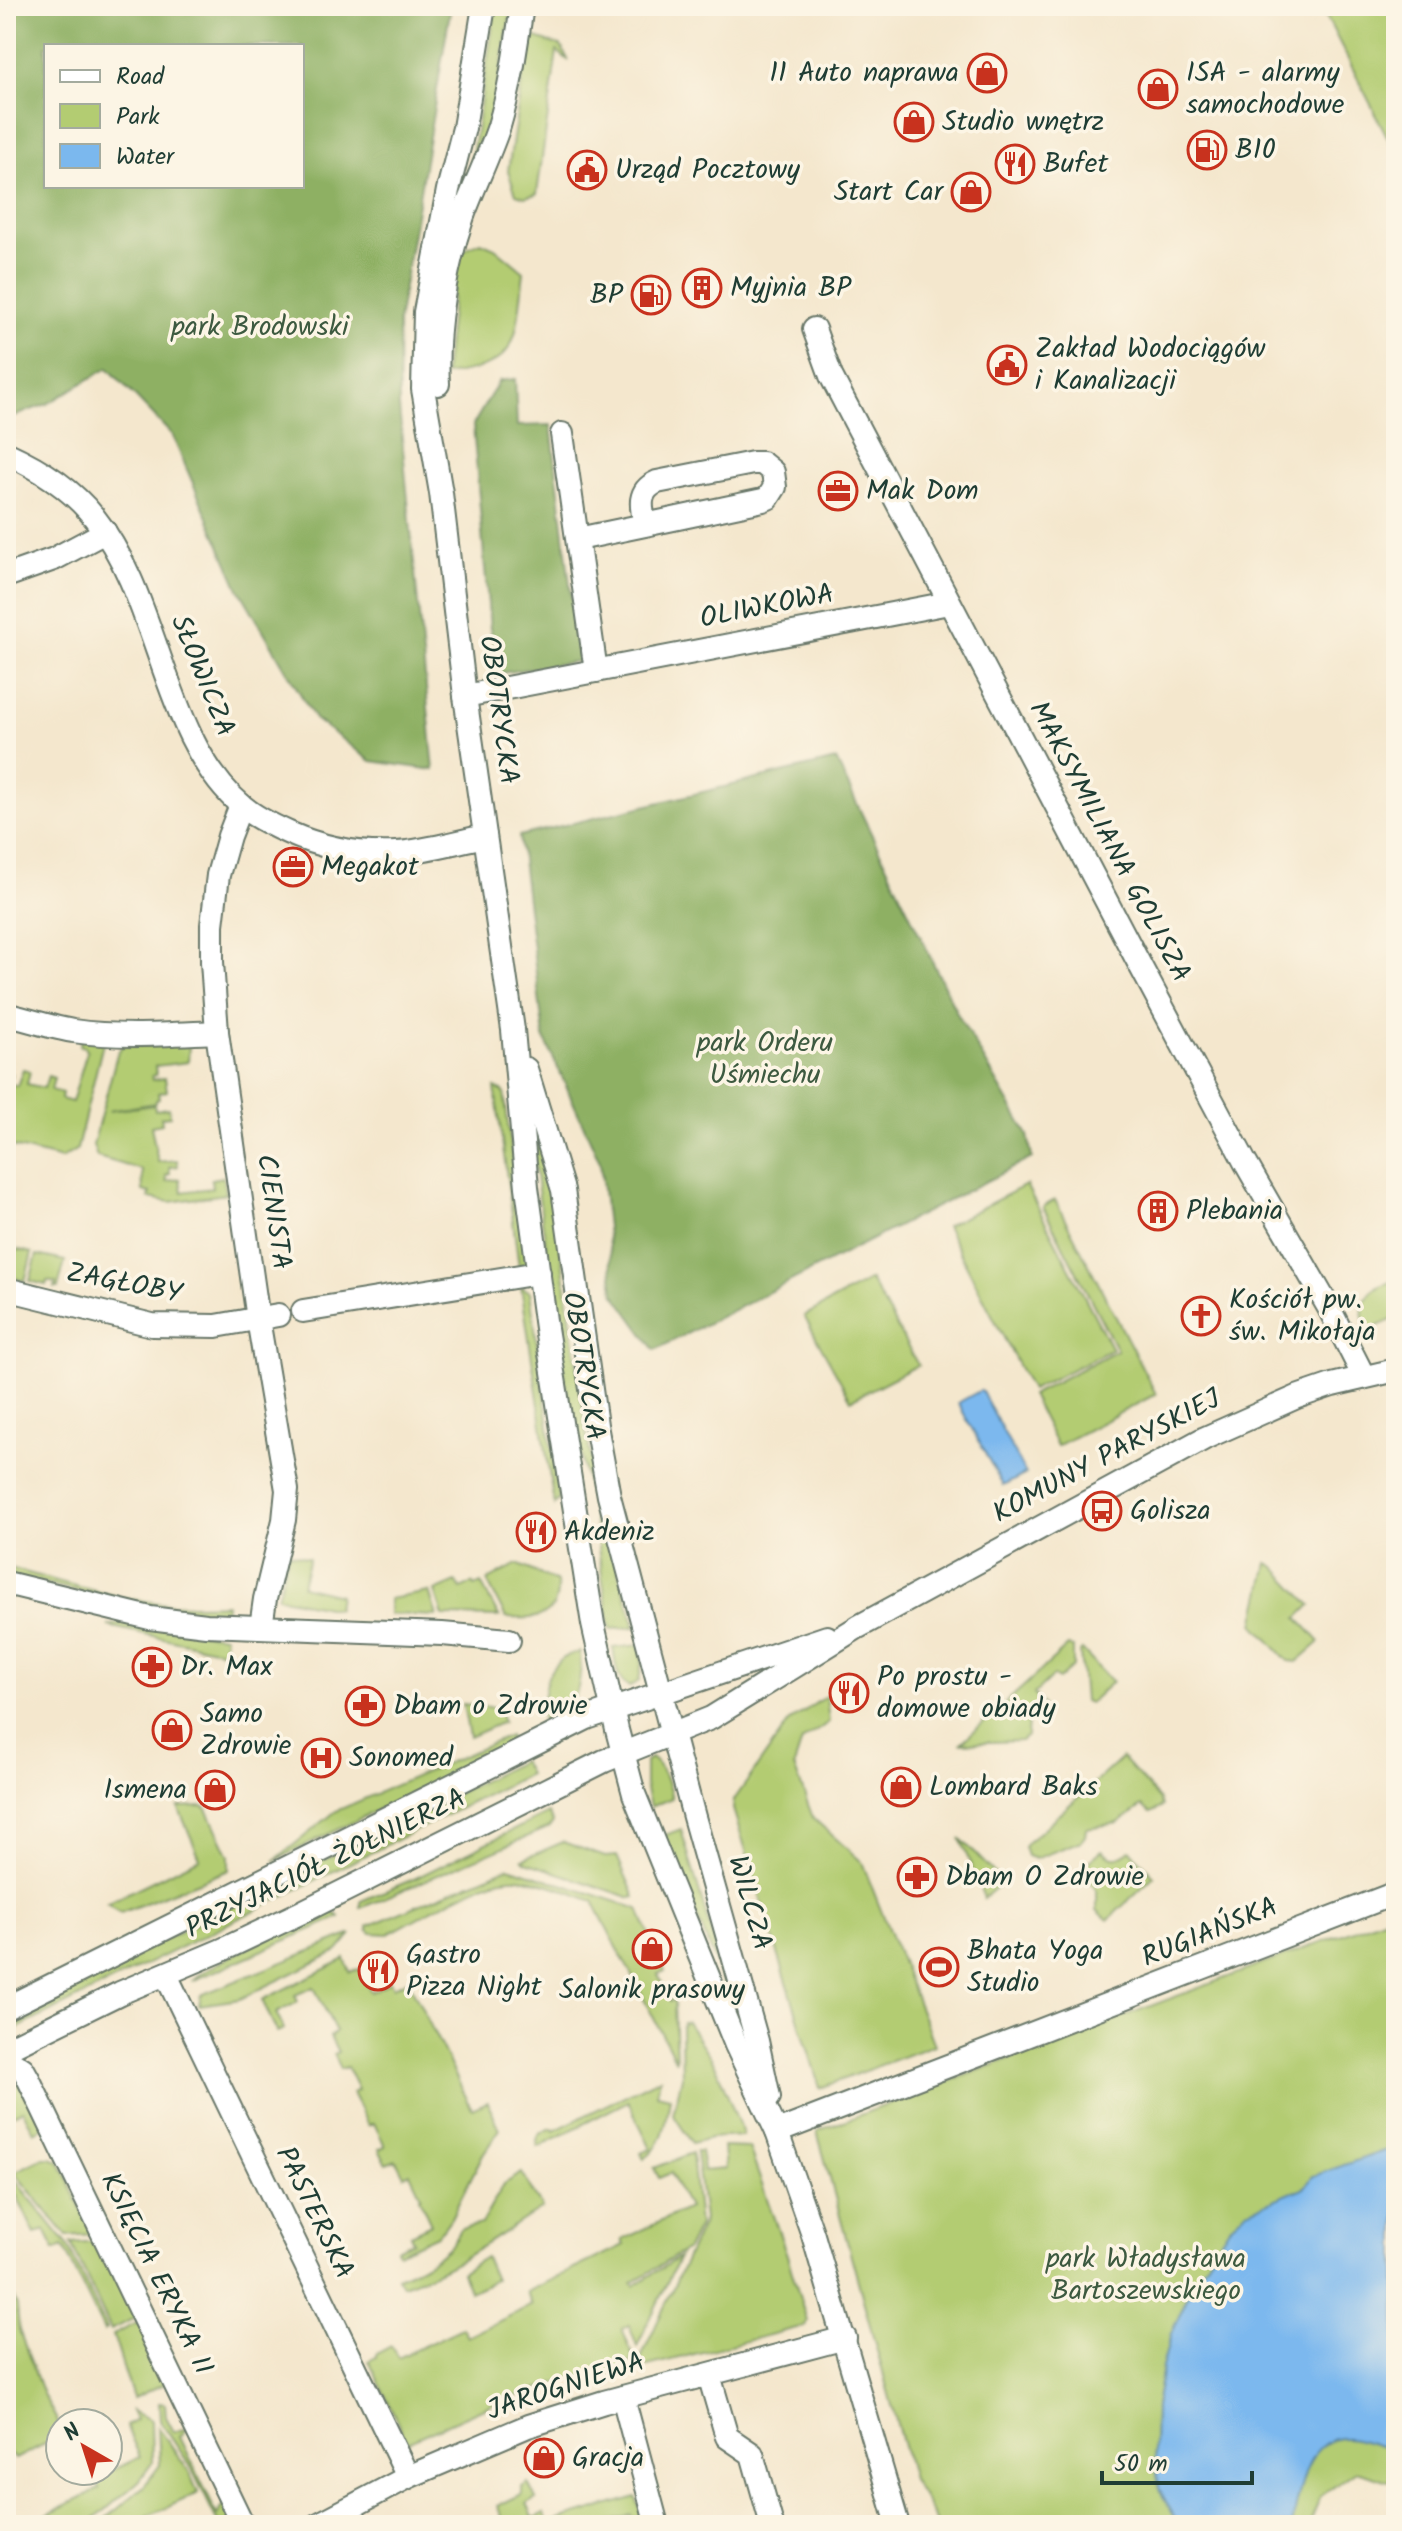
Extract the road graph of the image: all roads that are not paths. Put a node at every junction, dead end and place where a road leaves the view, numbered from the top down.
1 (484, 6) edge
2 (522, 6) edge
3 (814, 329) dead end
4 (562, 434) dead end
5 (6, 453) edge
6 (441, 493) junction
7 (645, 525) junction
8 (105, 532) junction
9 (578, 539) junction
10 (6, 576) edge
11 (949, 603) junction
12 (596, 671) junction
13 (465, 696) junction
14 (241, 805) junction
15 (485, 836) junction
16 (6, 1014) edge
17 (513, 1030) junction
18 (217, 1032) junction
19 (539, 1273) junction
20 (6, 1289) edge
21 (303, 1311) dead end
22 (268, 1317) junction
23 (1396, 1370) edge
24 (1364, 1377) junction
25 (6, 1583) edge
26 (261, 1627) junction
27 (858, 1627) junction
28 (509, 1640) dead end
29 (662, 1691) junction
30 (612, 1708) junction
31 (673, 1733) junction
32 (622, 1752) junction
33 (1396, 1893) edge
34 (166, 1975) junction
35 (6, 2008) edge
36 (6, 2049) edge
37 (6, 2058) edge
38 (777, 2132) junction
39 (845, 2338) junction
40 (709, 2375) junction
41 (623, 2397) junction
42 (408, 2477) junction
43 (243, 2525) edge
44 (317, 2525) edge
45 (657, 2525) edge
46 (772, 2525) edge
47 (898, 2525) edge

1 - 6 street, OBOTRYCKA
2 - 6 street, OBOTRYCKA
3 - 11 street, MAKSYMILIANA GOLISZA
4 - 9 street
5 - 8 street, SŁOWICZA
6 - 13 street, OBOTRYCKA
7 - 7 street
7 - 9 street
8 - 10 street
8 - 14 street, SŁOWICZA
9 - 12 street
11 - 12 street, OLIWKOWA
11 - 24 street, MAKSYMILIANA GOLISZA
12 - 13 street, OLIWKOWA
13 - 15 street, OBOTRYCKA
14 - 15 street, SŁOWICZA
14 - 18 street, CIENISTA
15 - 17 street, OBOTRYCKA
16 - 18 street
17 - 19 street, OBOTRYCKA
17 - 29 street, OBOTRYCKA
18 - 22 street, CIENISTA
19 - 21 street
19 - 30 street, OBOTRYCKA
20 - 22 street, ZAGŁOBY
22 - 26 street, CIENISTA
23 - 24 street, KOMUNY PARYSKIEJ
24 - 27 street, KOMUNY PARYSKIEJ
25 - 26 street
26 - 28 street
27 - 29 street, KOMUNY PARYSKIEJ
27 - 31 street, KOMUNY PARYSKIEJ
29 - 30 street, PRZYJACIÓŁ ŻOŁNIERZA
29 - 31 street, WILCZA
30 - 32 street, WILCZA
30 - 35 street, PRZYJACIÓŁ ŻOŁNIERZA
31 - 32 street, PRZYJACIÓŁ ŻOŁNIERZA
31 - 38 street, WILCZA
32 - 34 street, PRZYJACIÓŁ ŻOŁNIERZA
32 - 38 street, WILCZA
33 - 38 street, RUGIAŃSKA
34 - 36 street, PRZYJACIÓŁ ŻOŁNIERZA
34 - 42 street, PASTERSKA
37 - 43 street, KSIĘCIA ERYKA II
38 - 39 street, WILCZA
39 - 40 street, JAROGNIEWA
39 - 47 street, WILCZA
40 - 41 street, JAROGNIEWA
40 - 46 street
41 - 42 street, JAROGNIEWA
41 - 45 street
42 - 44 street, JAROGNIEWA

